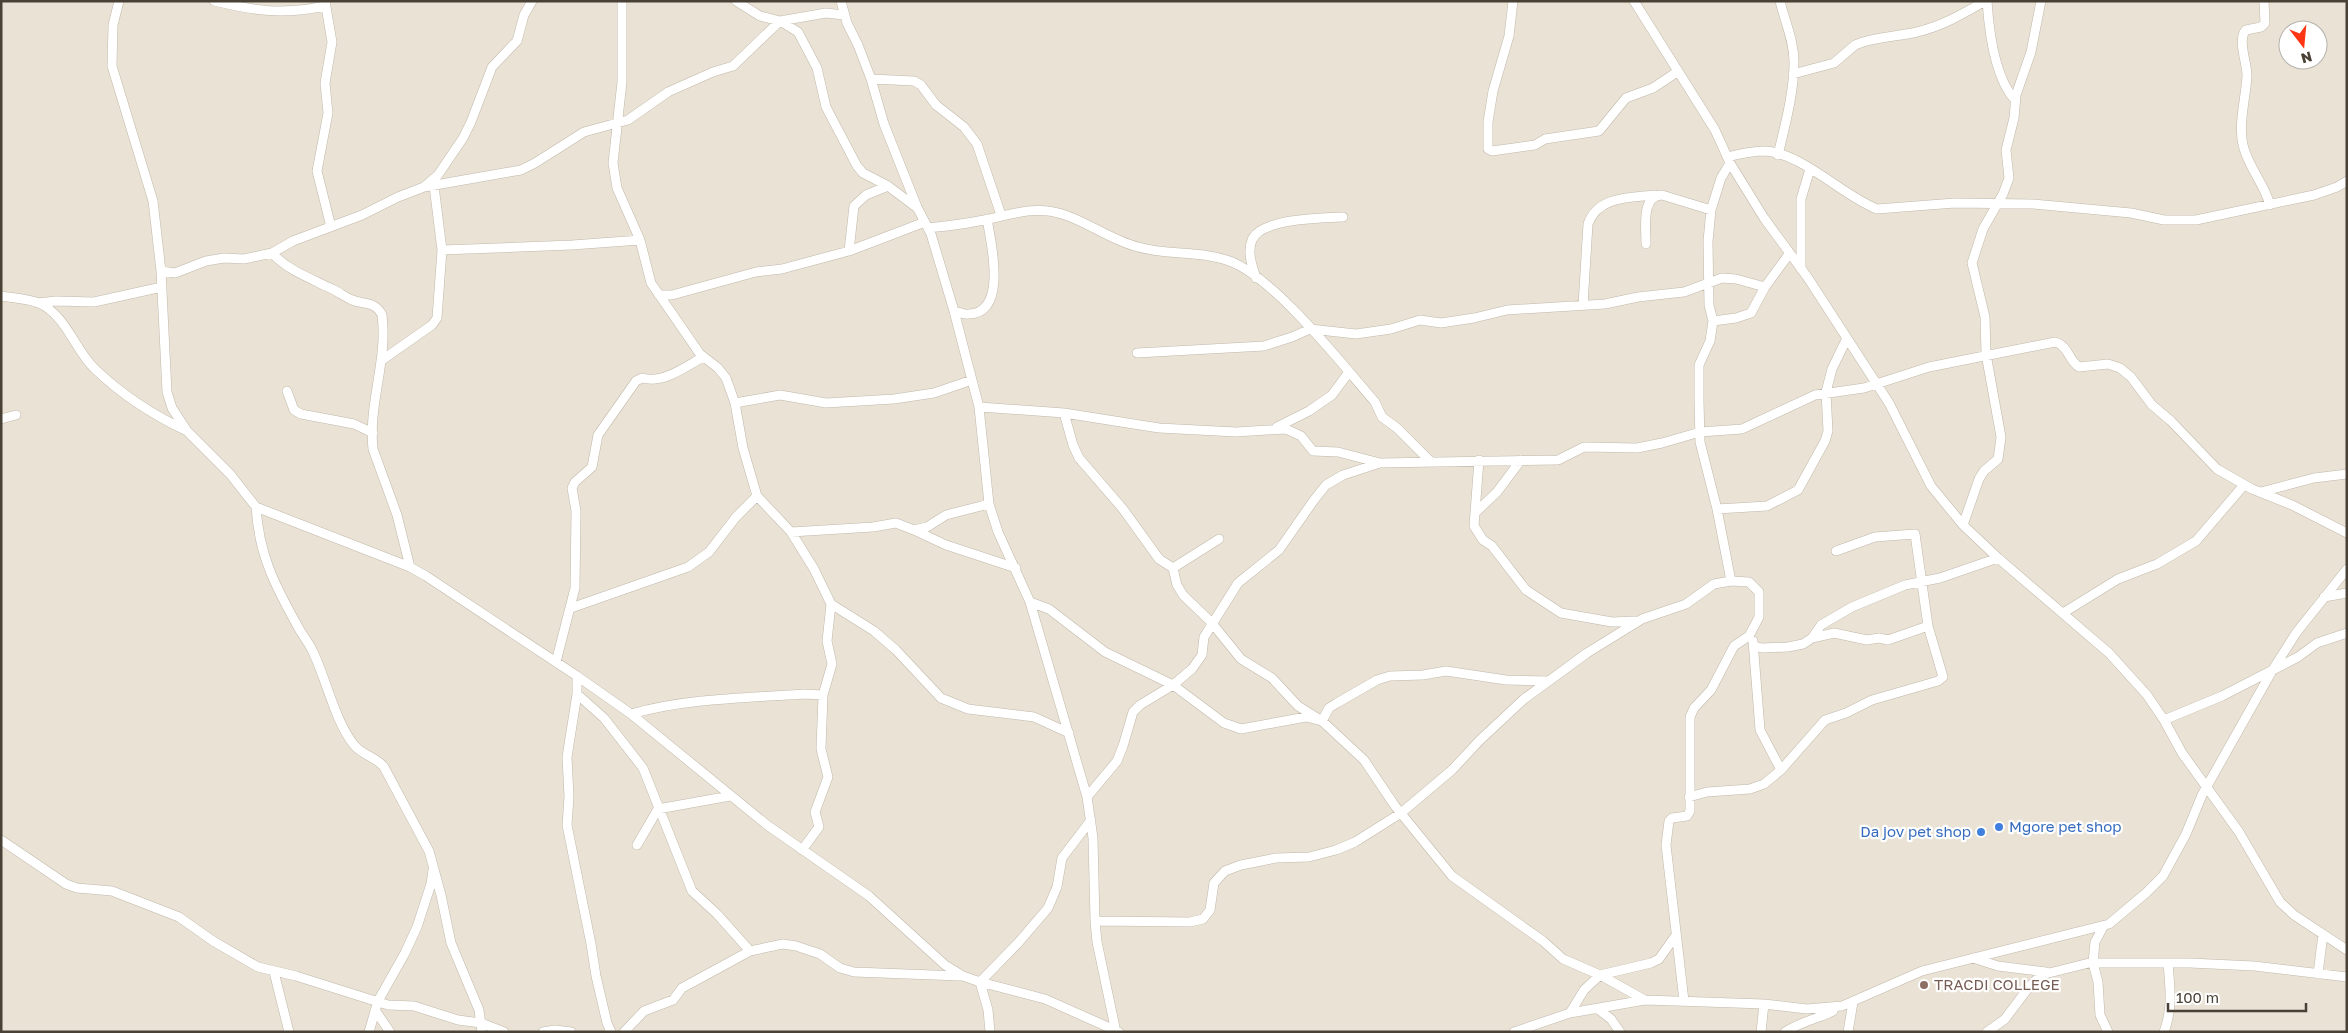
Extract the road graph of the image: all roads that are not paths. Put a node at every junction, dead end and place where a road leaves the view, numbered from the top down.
1 (119, 1) edge
2 (214, 1) edge
3 (532, 1) edge
4 (622, 1) edge
5 (736, 1) edge
6 (841, 1) edge
7 (1513, 1) edge
8 (1634, 1) edge
9 (1780, 1) edge
10 (1986, 1) edge
11 (2041, 1) edge
12 (2264, 1) edge
13 (325, 4) edge
14 (844, 15) junction
15 (780, 21) junction
16 (1677, 72) junction
17 (1792, 74) junction
18 (871, 79) junction
19 (2015, 100) junction
20 (617, 122) junction
21 (1778, 154) junction
22 (1728, 160) junction
23 (1810, 169) junction
24 (2347, 181) edge
25 (434, 186) junction
26 (888, 186) junction
27 (424, 187) junction
28 (1655, 195) junction
29 (1997, 203) junction
30 (2270, 205) junction
31 (917, 207) junction
32 (1711, 210) junction
33 (1001, 215) junction
34 (1343, 217) dead end
35 (987, 219) junction
36 (926, 225) junction
37 (331, 227) junction
38 (640, 240) junction
39 (1646, 244) dead end
40 (442, 250) junction
41 (849, 251) junction
42 (272, 253) junction
43 (1789, 254) junction
44 (1801, 269) junction
45 (161, 271) junction
46 (1256, 278) junction
47 (1710, 282) junction
48 (162, 287) junction
49 (1765, 287) junction
50 (659, 295) junction
51 (1, 296) edge
52 (38, 303) junction
53 (1583, 305) junction
54 (954, 311) junction
55 (1713, 321) junction
56 (1310, 329) junction
57 (1847, 338) junction
58 (1137, 353) dead end
59 (1986, 354) junction
60 (703, 357) junction
61 (382, 360) junction
62 (1349, 372) junction
63 (972, 380) junction
64 (1876, 384) junction
65 (287, 392) dead end
66 (1826, 392) junction
67 (735, 403) junction
68 (979, 408) junction
69 (1064, 413) junction
70 (16, 415) dead end
71 (1, 419) edge
72 (1274, 428) junction
73 (187, 432) junction
74 (1700, 432) junction
75 (373, 433) junction
76 (1479, 460) junction
77 (1520, 460) junction
78 (1430, 462) junction
79 (1380, 463) junction
80 (2347, 474) edge
81 (2244, 485) junction
82 (2260, 492) junction
83 (757, 496) junction
84 (989, 504) junction
85 (256, 507) junction
86 (1718, 509) junction
87 (1476, 512) junction
88 (1964, 525) junction
89 (914, 530) junction
90 (791, 532) junction
91 (2347, 534) edge
92 (1220, 539) dead end
93 (1836, 551) dead end
94 (1998, 558) junction
95 (410, 567) junction
96 (1016, 568) junction
97 (1173, 568) junction
98 (2347, 569) edge
99 (1731, 581) junction
100 (1923, 582) junction
101 (2347, 593) edge
102 (2324, 597) junction
103 (1030, 602) junction
104 (831, 604) junction
105 (571, 608) junction
106 (2063, 613) junction
107 (1639, 621) junction
108 (1212, 622) junction
109 (1928, 626) junction
110 (2347, 633) edge
111 (1749, 636) junction
112 (1812, 638) junction
113 (1754, 646) junction
114 (556, 662) junction
115 (2272, 671) junction
116 (577, 676) junction
117 (1550, 681) junction
118 (1173, 685) junction
119 (577, 694) junction
120 (823, 695) junction
121 (631, 714) junction
122 (2164, 720) junction
123 (1322, 721) junction
124 (1068, 733) junction
125 (1781, 770) junction
126 (2207, 788) junction
127 (730, 796) junction
128 (1087, 797) junction
129 (1689, 797) junction
130 (658, 809) junction
131 (1401, 813) junction
132 (1091, 820) junction
133 (1, 840) edge
134 (637, 845) dead end
135 (802, 850) junction
136 (434, 868) junction
137 (1095, 921) junction
138 (2103, 926) junction
139 (2323, 934) junction
140 (1676, 935) junction
141 (2347, 950) edge
142 (750, 951) junction
143 (1973, 958) junction
144 (2092, 963) junction
145 (2168, 963) junction
146 (274, 972) junction
147 (2046, 972) junction
148 (2318, 974) junction
149 (1600, 975) junction
150 (963, 976) junction
151 (2347, 977) edge
152 (980, 982) junction
153 (1644, 1000) junction
154 (1684, 1001) junction
155 (1853, 1002) junction
156 (1764, 1004) junction
157 (376, 1006) junction
158 (1842, 1006) junction
159 (1598, 1009) junction
160 (1570, 1012) junction
161 (482, 1027) edge
162 (1117, 1031) edge
163 (288, 1032) edge
164 (369, 1032) edge
165 (390, 1032) edge
166 (504, 1032) edge
167 (543, 1032) edge
168 (571, 1032) edge
169 (612, 1032) edge
170 (624, 1032) edge
171 (990, 1032) edge
172 (1514, 1032) edge
173 (1620, 1032) edge
174 (1761, 1032) edge
175 (1785, 1032) edge
176 (1848, 1032) edge
177 (1987, 1032) edge
178 (2108, 1032) edge
179 (2164, 1032) edge

1 - 45 street
2 - 13 street
3 - 27 street
4 - 20 street
5 - 15 street
6 - 14 street
7 - 16 street
8 - 16 street
9 - 17 street
10 - 17 street
10 - 19 street
11 - 19 street
12 - 30 street
13 - 37 street
14 - 15 street
14 - 18 street
15 - 20 street
15 - 26 street
16 - 22 street
17 - 21 street
18 - 31 street
18 - 33 street
19 - 29 street
20 - 25 street
20 - 38 street
21 - 22 street
21 - 23 street
22 - 32 street
22 - 43 street
23 - 29 street
23 - 44 street
24 - 30 street
25 - 27 street
25 - 40 street
26 - 31 street
26 - 41 street
27 - 37 street
28 - 32 street
28 - 39 street
28 - 53 street
29 - 30 street
29 - 59 street
31 - 36 street
32 - 47 street
33 - 35 street
33 - 46 street
34 - 46 street
35 - 36 street
35 - 54 street
36 - 41 street
36 - 54 street
37 - 42 street
38 - 40 street
38 - 50 street
40 - 61 street
41 - 50 street
42 - 45 street
42 - 61 street
43 - 44 street
43 - 49 street
44 - 57 street
45 - 48 street
46 - 56 street
47 - 49 street
47 - 53 street
47 - 55 street
48 - 52 street
48 - 73 street
49 - 55 street
50 - 60 street
51 - 52 street
52 - 73 street
53 - 56 street
54 - 63 street
55 - 74 street
56 - 58 street
56 - 62 street
57 - 64 street
57 - 66 street
59 - 64 street
59 - 81 street
59 - 88 street
60 - 67 street
60 - 105 street
61 - 75 street
62 - 72 street
62 - 78 street
63 - 67 street
63 - 68 street
64 - 66 street
64 - 88 street
65 - 75 street
66 - 74 street
66 - 86 street
67 - 83 street
68 - 69 street
68 - 84 street
69 - 72 street
69 - 97 street
70 - 71 street
72 - 79 street
73 - 85 street
74 - 77 street
74 - 86 street
75 - 95 street
76 - 77 street
76 - 78 street
76 - 87 street
77 - 87 street
78 - 79 street
79 - 108 street
80 - 82 street
81 - 82 street
81 - 106 street
82 - 91 street
83 - 90 street
83 - 105 street
84 - 89 street
84 - 96 street
85 - 95 street
85 - 136 street
86 - 99 street
87 - 107 street
88 - 94 street
89 - 90 street
89 - 96 street
90 - 104 street
92 - 97 street
93 - 100 street
94 - 100 street
94 - 106 street
95 - 114 street
96 - 103 street
97 - 108 street
98 - 102 street
99 - 107 street
99 - 111 street
100 - 109 street
100 - 112 street
101 - 102 street
102 - 115 street
103 - 118 street
103 - 124 street
104 - 120 street
104 - 124 street
105 - 114 street
106 - 122 street
107 - 117 street
108 - 118 street
108 - 123 street
109 - 112 street
109 - 125 street
110 - 115 street
111 - 113 street
111 - 129 street
112 - 113 street
113 - 125 street
114 - 116 street
115 - 122 street
115 - 126 street
116 - 119 street
116 - 121 street
117 - 123 street
117 - 131 street
118 - 123 street
118 - 128 street
119 - 130 street
119 - 169 street
120 - 121 street
120 - 135 street
121 - 127 street
122 - 126 street
123 - 131 street
124 - 128 street
125 - 129 street
126 - 138 street
126 - 139 street
127 - 130 street
127 - 135 street
128 - 132 street
129 - 140 street
130 - 134 street
130 - 142 street
131 - 137 street
131 - 149 street
132 - 137 street
132 - 152 street
133 - 146 street
135 - 150 street
136 - 157 street
136 - 161 street
137 - 162 street
138 - 143 street
138 - 144 street
139 - 141 street
139 - 148 street
140 - 149 street
140 - 154 street
142 - 150 street
142 - 170 street
143 - 147 street
143 - 155 street
144 - 145 street
144 - 147 street
144 - 178 street
145 - 148 street
145 - 179 street
146 - 157 street
146 - 163 street
147 - 177 street
148 - 151 street
149 - 153 street
149 - 160 street
150 - 152 street
152 - 162 street
152 - 171 street
153 - 154 street
153 - 159 street
154 - 156 street
155 - 158 street
155 - 176 street
156 - 158 street
156 - 174 street
157 - 161 street
157 - 164 street
157 - 165 street
158 - 175 street
159 - 160 street
159 - 173 street
160 - 172 street
161 - 166 street
167 - 168 street

